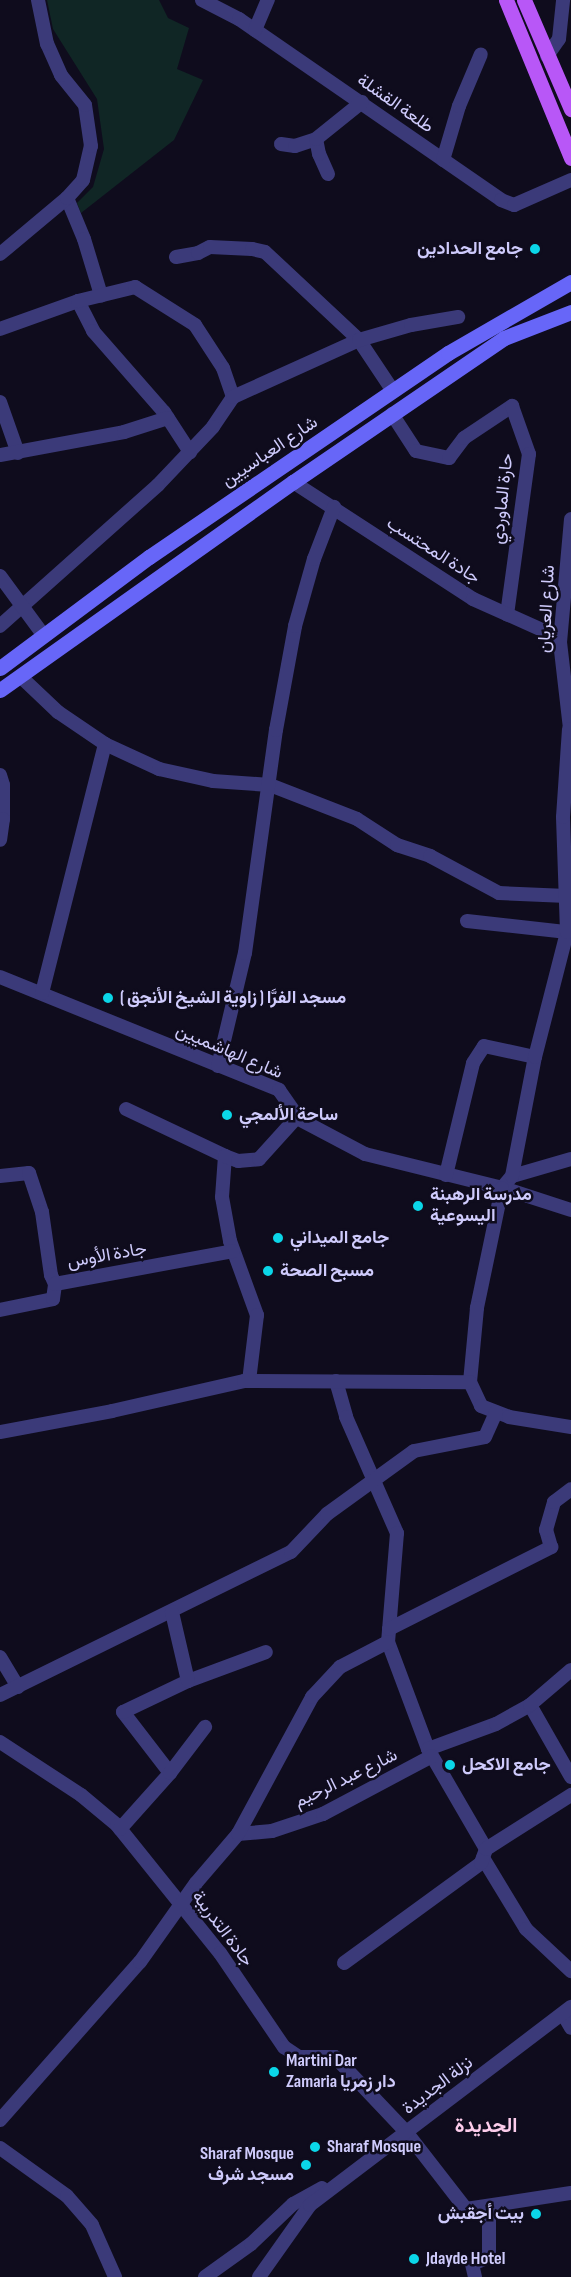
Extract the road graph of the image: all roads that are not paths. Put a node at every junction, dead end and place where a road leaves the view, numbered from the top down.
1 (38, 0) edge
2 (202, 0) edge
3 (268, 0) edge
4 (506, 0) edge
5 (524, 0) edge
6 (563, 0) edge
7 (255, 30) junction
8 (482, 54) dead end
9 (547, 56) junction
10 (362, 102) junction
11 (571, 109) edge
12 (316, 139) junction
13 (281, 144) dead end
14 (571, 158) edge
15 (443, 160) junction
16 (328, 174) dead end
17 (571, 180) edge
18 (67, 198) junction
19 (0, 254) edge
20 (176, 258) dead end
21 (571, 282) edge
22 (102, 295) junction
23 (78, 301) junction
24 (571, 312) edge
25 (458, 317) dead end
26 (0, 329) edge
27 (359, 340) junction
28 (393, 391) junction
29 (232, 397) junction
30 (0, 402) edge
31 (392, 414) junction
32 (168, 418) junction
33 (190, 452) junction
34 (18, 453) junction
35 (0, 454) edge
36 (293, 482) junction
37 (334, 507) junction
38 (571, 519) edge
39 (0, 576) edge
40 (23, 607) junction
41 (507, 614) junction
42 (0, 626) edge
43 (44, 636) junction
44 (560, 638) junction
45 (0, 668) edge
46 (21, 677) junction
47 (0, 690) edge
48 (570, 733) edge
49 (105, 744) junction
50 (0, 775) edge
51 (270, 785) junction
52 (0, 840) edge
53 (567, 896) junction
54 (467, 921) dead end
55 (569, 935) edge
56 (0, 977) edge
57 (42, 993) junction
58 (535, 1057) junction
59 (218, 1066) junction
60 (126, 1109) dead end
61 (297, 1117) junction
62 (225, 1156) junction
63 (571, 1159) edge
64 (447, 1175) junction
65 (0, 1176) edge
66 (512, 1176) junction
67 (502, 1188) junction
68 (571, 1210) edge
69 (233, 1251) junction
70 (55, 1284) junction
71 (0, 1310) edge
72 (336, 1381) junction
73 (249, 1382) junction
74 (470, 1382) junction
75 (496, 1412) junction
76 (571, 1427) edge
77 (0, 1432) edge
78 (373, 1480) junction
79 (571, 1489) edge
80 (172, 1612) junction
81 (388, 1636) junction
82 (266, 1652) dead end
83 (0, 1657) edge
84 (571, 1670) edge
85 (188, 1682) junction
86 (18, 1687) junction
87 (0, 1695) edge
88 (530, 1705) junction
89 (206, 1727) dead end
90 (0, 1742) edge
91 (430, 1753) junction
92 (170, 1773) junction
93 (571, 1777) edge
94 (571, 1795) edge
95 (120, 1829) junction
96 (238, 1834) junction
97 (484, 1854) junction
98 (181, 1904) junction
99 (344, 1962) dead end
100 (571, 1971) edge
101 (567, 2010) edge
102 (571, 2028) edge
103 (0, 2120) edge
104 (407, 2133) junction
105 (0, 2148) edge
106 (337, 2186) junction
107 (571, 2193) edge
108 (489, 2206) junction
109 (115, 2277) edge
110 (205, 2277) edge
111 (259, 2277) edge
112 (475, 2277) edge

1 - 18 street
2 - 7 street, طلعة القشلة
3 - 7 street
4 - 14 main road
5 - 9 main road
6 - 9 street
7 - 10 street, طلعة القشلة
8 - 15 street
9 - 11 main road
10 - 12 street
10 - 15 street, طلعة القشلة
12 - 13 street
12 - 16 street
15 - 17 street, طلعة القشلة
18 - 19 street
18 - 22 street
20 - 27 street
21 - 28 main road, شارع العباسيين
22 - 23 street
22 - 29 street
23 - 26 street
23 - 32 street
24 - 31 main road, شارع العباسيين
25 - 27 street
27 - 28 street
27 - 29 street
28 - 43 main road, شارع العباسيين
29 - 33 street
30 - 34 street
31 - 36 main road, شارع العباسيين
31 - 41 street, حارة الماوردي
32 - 33 street
32 - 34 street
33 - 40 street
34 - 35 street
36 - 37 street, جادة المحتسب
36 - 46 main road, شارع العباسيين
37 - 41 street, جادة المحتسب
37 - 51 street
38 - 44 street, شارع العريان
39 - 40 street
40 - 42 street
40 - 43 street
41 - 44 street, جادة المحتسب
43 - 45 main road, شارع العباسيين
44 - 48 street, شارع العريان
46 - 47 main road, شارع العباسيين
46 - 49 street
48 - 53 street, شارع العريان
49 - 51 street
49 - 57 street
50 - 52 street
51 - 53 street
51 - 59 street
53 - 55 street, شارع العريان
54 - 55 street
55 - 58 street, شارع العريان
56 - 57 street, شارع الهاشميين
57 - 59 street, شارع الهاشميين
58 - 64 street
58 - 66 street, شارع العريان
59 - 61 street, شارع الهاشميين
60 - 62 street
61 - 62 street
61 - 64 street, شارع الهاشميين
62 - 69 street
63 - 66 street
64 - 67 street, شارع الهاشميين
65 - 70 street
66 - 67 street
67 - 68 street, شارع الهاشميين
67 - 74 street
69 - 70 street, جادة الأوس
69 - 73 street
70 - 71 street, جادة الأوس
72 - 73 street
72 - 74 street
72 - 78 street
73 - 77 street
74 - 75 street
75 - 76 street
75 - 78 street
78 - 80 street
78 - 81 street
79 - 81 street
80 - 85 street
80 - 86 street
81 - 91 street
81 - 96 street
82 - 85 street
83 - 86 street
84 - 88 street, شارع عبد الرحيم
85 - 92 street
86 - 87 street
88 - 91 street, شارع عبد الرحيم
88 - 93 street
89 - 92 street
90 - 95 street, جادة التدريبة
91 - 96 street, شارع عبد الرحيم
91 - 97 street
92 - 95 street
94 - 97 street
95 - 98 street, جادة التدريبة
96 - 98 street
97 - 99 street
97 - 100 street
98 - 103 street
98 - 104 street, جادة التدريبة
101 - 102 street
101 - 104 street, نزلة الجديدة
104 - 106 street, نزلة الجديدة
104 - 108 street, جادة التدريبة
105 - 109 street
106 - 110 street
106 - 111 street, نزلة الجديدة
107 - 108 street
108 - 112 street

